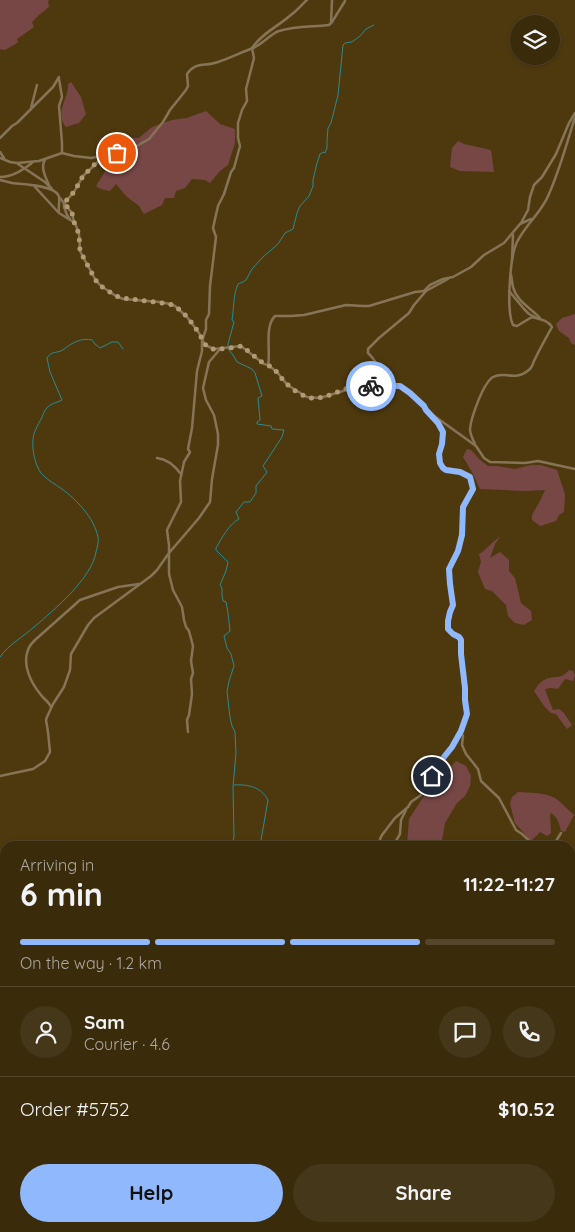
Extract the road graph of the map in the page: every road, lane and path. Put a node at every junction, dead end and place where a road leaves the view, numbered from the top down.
1 (307, 0) edge
2 (332, 0) edge
3 (345, 1) edge
4 (331, 23) junction
5 (252, 48) junction
6 (37, 85) dead end
7 (31, 109) junction
8 (575, 115) edge
9 (0, 138) edge
10 (0, 152) edge
11 (62, 153) junction
12 (104, 155) junction
13 (0, 158) edge
14 (4, 159) junction
15 (45, 159) junction
16 (34, 162) junction
17 (17, 163) junction
18 (25, 168) junction
19 (0, 179) edge
20 (33, 185) junction
21 (50, 186) junction
22 (52, 190) junction
23 (60, 197) junction
24 (64, 203) junction
25 (59, 213) junction
26 (532, 219) junction
27 (72, 221) junction
28 (520, 224) junction
29 (512, 234) junction
30 (512, 264) junction
31 (511, 273) junction
32 (449, 278) junction
33 (509, 290) junction
34 (540, 319) junction
35 (202, 341) junction
36 (221, 348) junction
37 (268, 365) junction
38 (391, 386) junction
39 (424, 406) junction
40 (476, 446) junction
41 (157, 458) dead end
42 (575, 469) edge
43 (181, 474) junction
44 (168, 553) junction
45 (140, 584) junction
46 (51, 709) junction
47 (461, 731) junction
48 (188, 732) dead end
49 (0, 776) edge
50 (408, 807) junction
51 (561, 834) dead end
52 (381, 841) edge
53 (396, 841) edge
54 (530, 841) edge
55 (556, 841) edge

1 - 5 street
2 - 4 street
3 - 4 street
4 - 5 street
5 - 12 street
5 - 35 street
6 - 7 street
7 - 9 street
7 - 11 street
8 - 26 street
8 - 28 street
10 - 14 street
11 - 12 street
11 - 15 street
12 - 24 street
13 - 14 street
14 - 17 street
15 - 16 street
15 - 21 street
16 - 17 street
16 - 18 street
17 - 18 street
18 - 19 street
18 - 21 street
19 - 20 street
20 - 22 street
20 - 25 street
21 - 22 street
22 - 23 street
23 - 24 street
23 - 25 street
24 - 27 street
25 - 27 street
26 - 28 street
26 - 30 street
27 - 35 street
28 - 29 street
29 - 30 street
29 - 32 street
30 - 31 street
31 - 33 street
31 - 34 street
32 - 37 street
32 - 38 street
33 - 34 street
33 - 34 street
34 - 40 street
35 - 36 street
35 - 43 street
36 - 37 street
36 - 44 street
37 - 38 street
38 - 39 street
39 - 40 street
39 - 47 street
40 - 42 street
41 - 43 street
43 - 44 street
44 - 45 street
44 - 48 street
45 - 46 street
45 - 46 street
46 - 49 street
47 - 50 street
47 - 54 street
50 - 52 street
50 - 53 street
51 - 55 street

